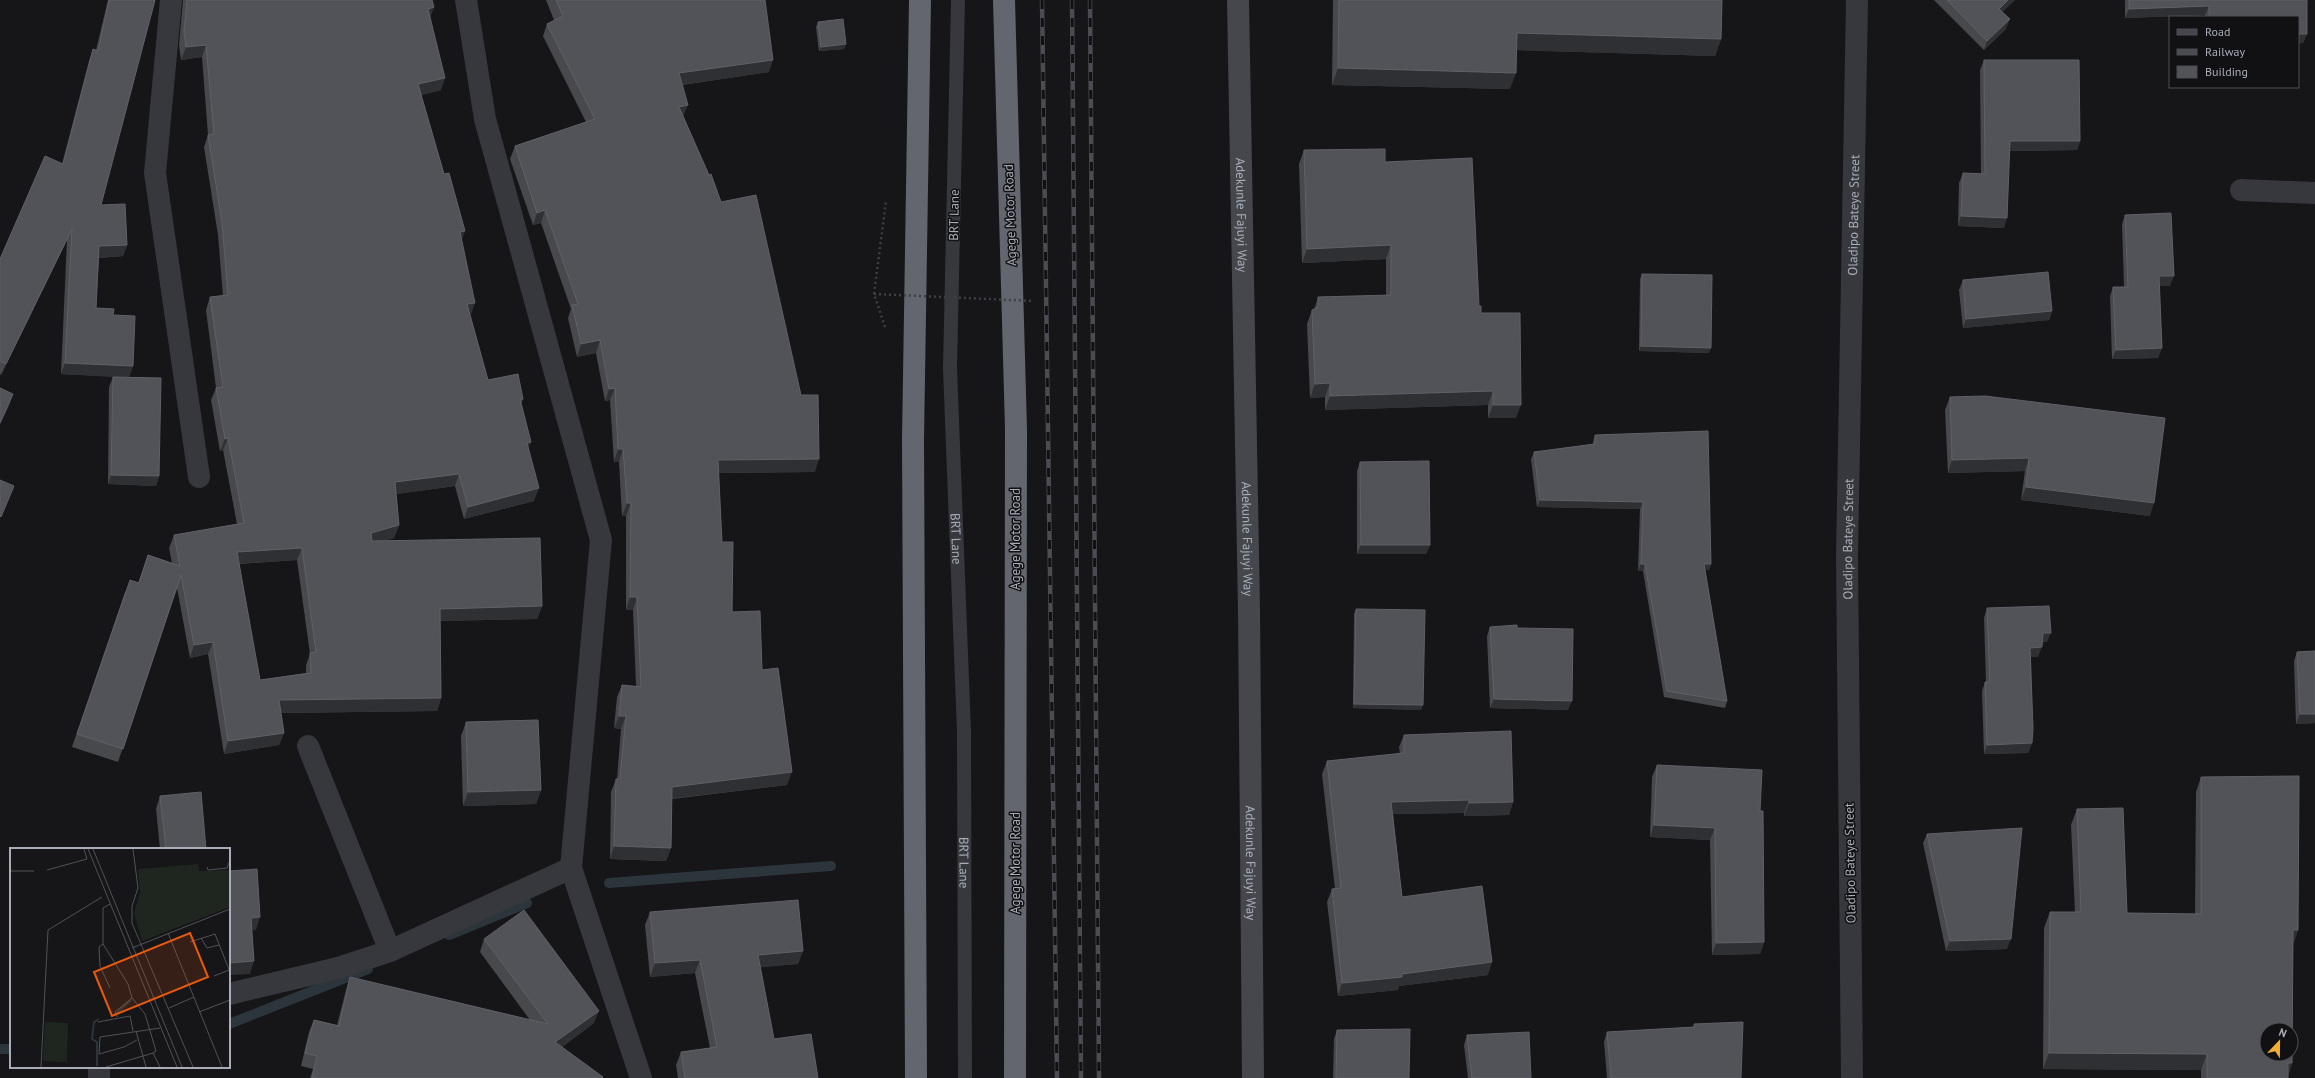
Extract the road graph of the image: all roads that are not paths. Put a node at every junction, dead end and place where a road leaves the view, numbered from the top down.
1 (171, 0) edge
2 (466, 0) edge
3 (920, 0) edge
4 (958, 0) edge
5 (1004, 0) edge
6 (1238, 0) edge
7 (1857, 0) edge
8 (2240, 190) dead end
9 (2315, 193) edge
10 (199, 477) dead end
11 (308, 746) dead end
12 (571, 868) junction
13 (390, 951) junction
14 (230, 994) edge
15 (98, 1068) edge
16 (99, 1078) edge
17 (641, 1078) edge
18 (916, 1078) edge
19 (965, 1078) edge
20 (1016, 1078) edge
21 (1253, 1078) edge
22 (1852, 1078) edge

1 - 10 street
2 - 12 street
3 - 18 highway
4 - 19 lane, BRT Lane
5 - 20 highway, Agege Motor Road
6 - 21 street, Adekunle Fajuyi Way
7 - 22 street, Oladipo Bateye Street
8 - 9 street
11 - 13 street
12 - 13 street
12 - 17 street
13 - 14 street
15 - 16 street

